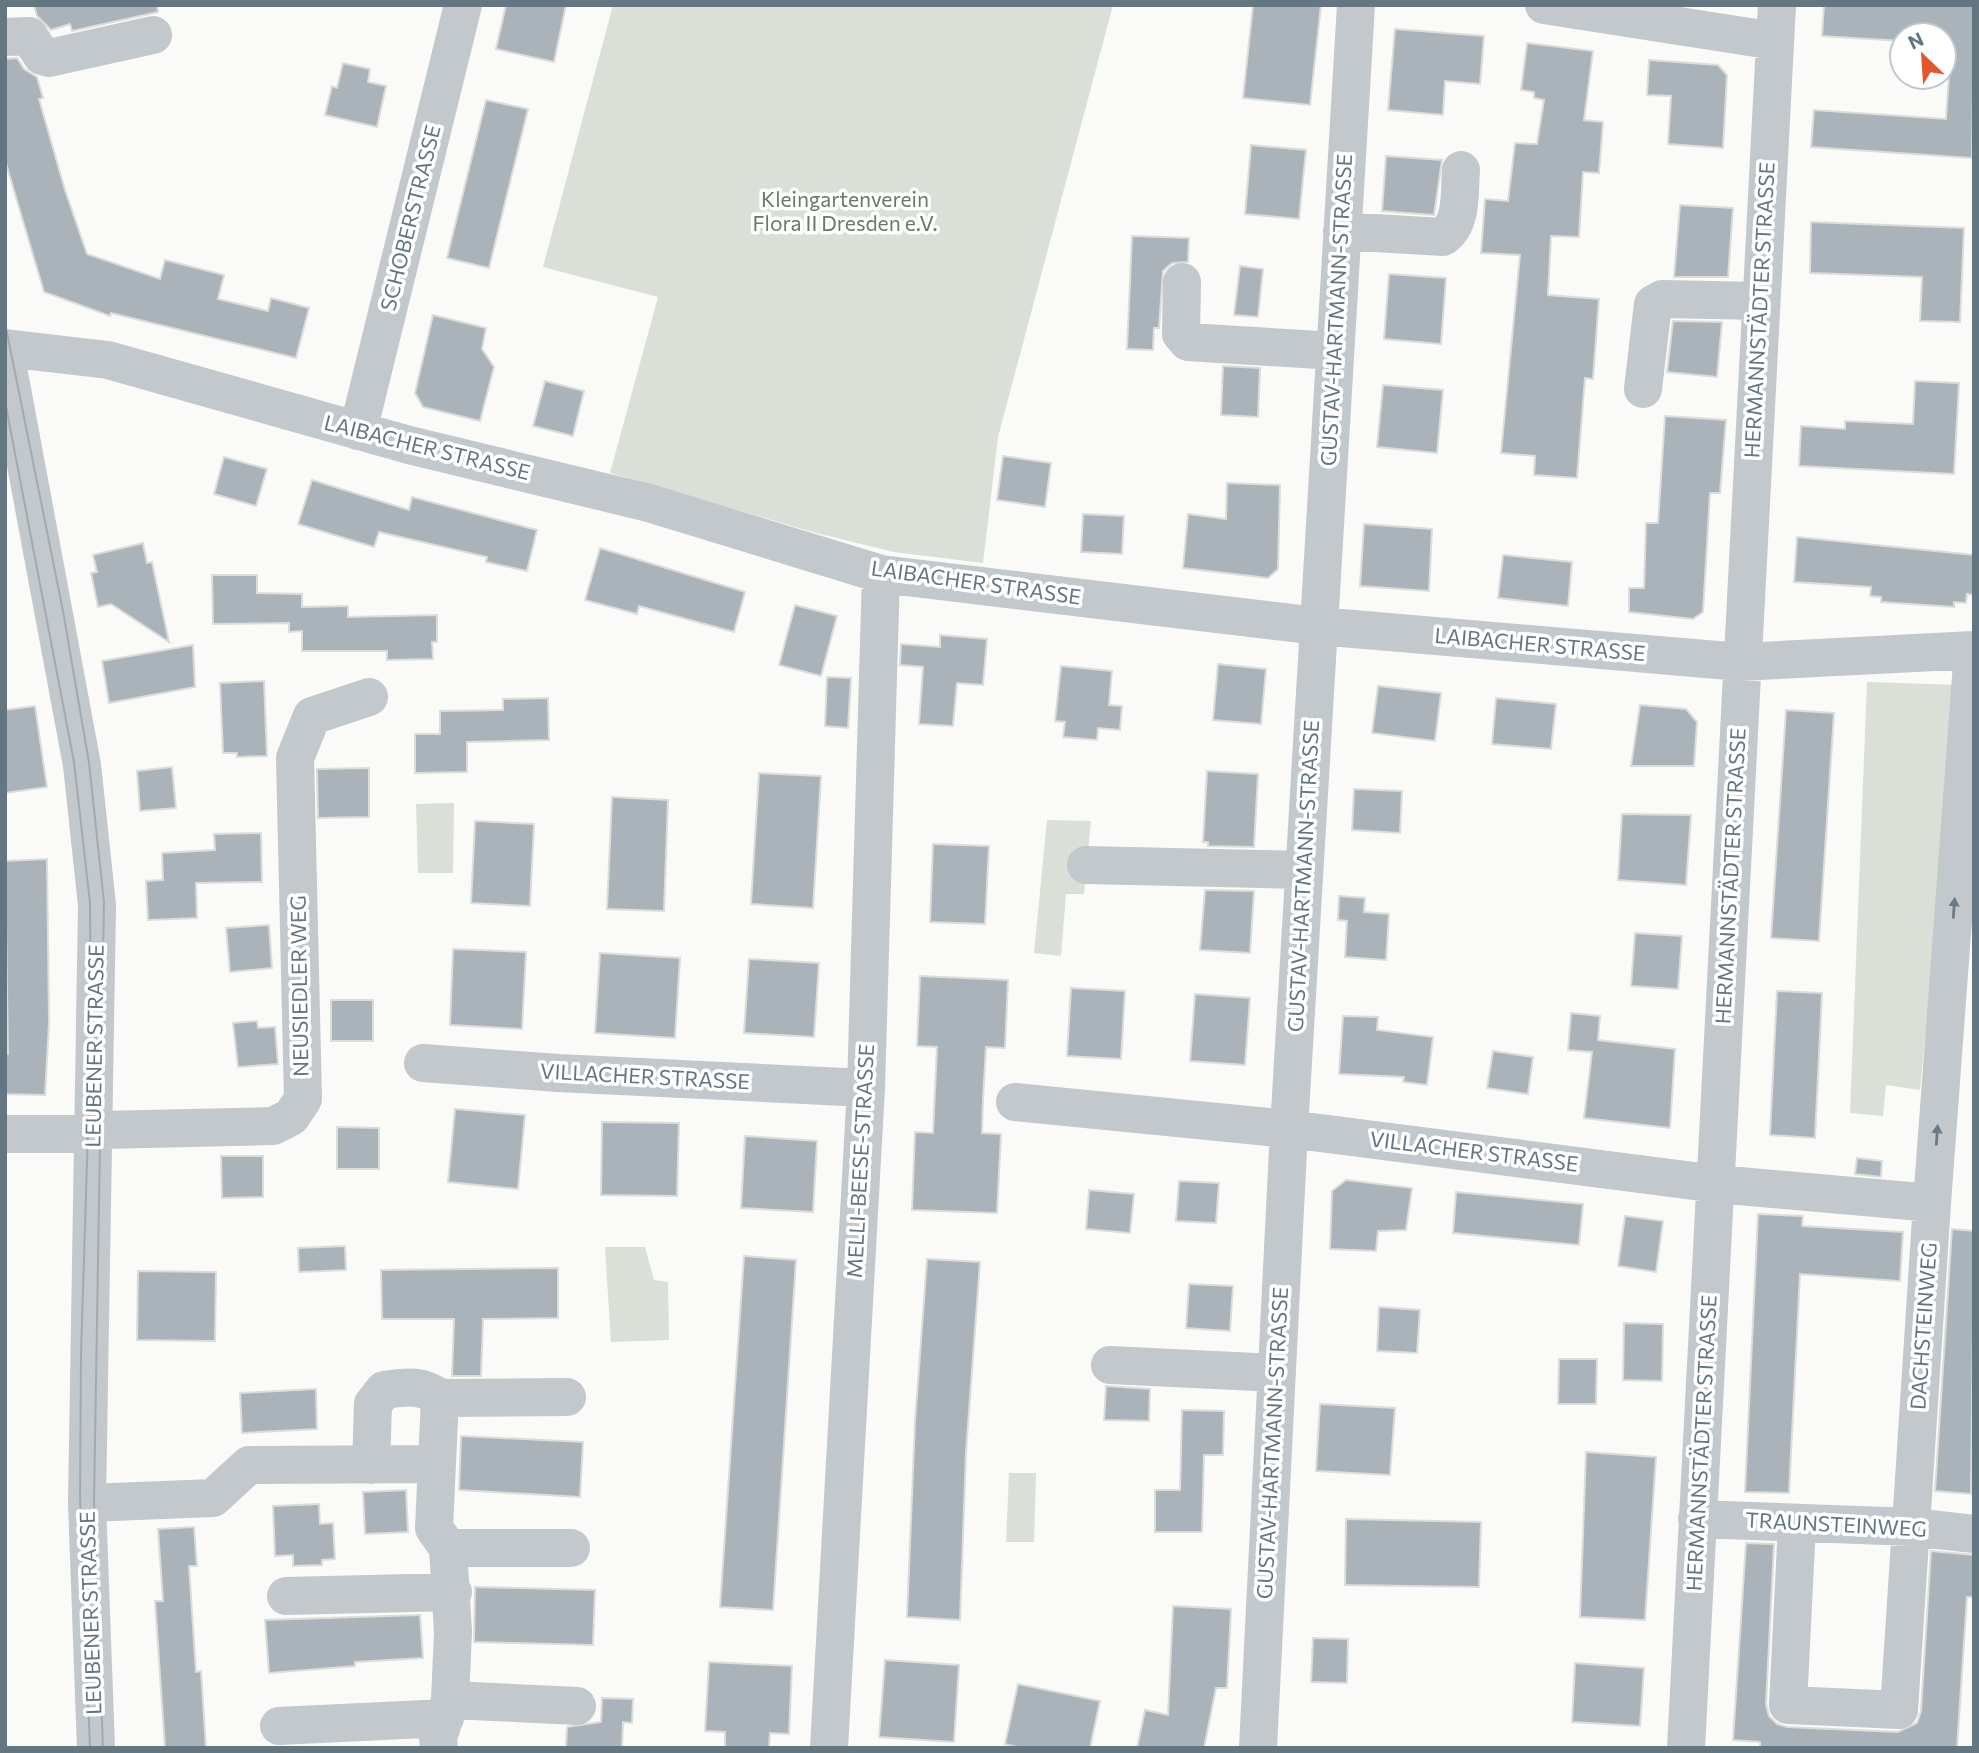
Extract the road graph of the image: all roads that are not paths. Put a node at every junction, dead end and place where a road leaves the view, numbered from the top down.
1 (463, 5) edge
2 (1356, 5) edge
3 (1544, 5) edge
4 (1776, 23) edge
5 (153, 35) dead end
6 (5, 37) edge
7 (1461, 170) dead end
8 (1342, 231) junction
9 (1181, 282) dead end
10 (1761, 301) junction
11 (5, 350) edge
12 (1335, 351) junction
13 (1643, 388) dead end
14 (358, 431) junction
15 (881, 574) junction
16 (1318, 626) junction
17 (1974, 650) edge
18 (1741, 662) junction
19 (369, 696) dead end
20 (1086, 865) dead end
21 (1304, 870) junction
22 (423, 1063) dead end
23 (866, 1088) junction
24 (1015, 1102) dead end
25 (1289, 1129) junction
26 (94, 1132) junction
27 (5, 1134) edge
28 (1717, 1184) junction
29 (1932, 1203) junction
30 (1110, 1365) dead end
31 (1277, 1373) junction
32 (567, 1397) dead end
33 (440, 1398) junction
34 (435, 1464) junction
35 (371, 1465) junction
36 (87, 1503) junction
37 (1697, 1519) junction
38 (1797, 1524) junction
39 (1912, 1527) junction
40 (1974, 1534) edge
41 (448, 1548) junction
42 (571, 1548) dead end
43 (453, 1592) junction
44 (286, 1596) dead end
45 (577, 1706) dead end
46 (444, 1722) edge
47 (279, 1726) dead end
48 (96, 1748) edge
49 (829, 1748) edge
50 (1258, 1748) edge
51 (1686, 1748) edge

1 - 14 street, SCHOBERSTRASSE
2 - 8 street, GUSTAV-HARTMANN-STRASSE
3 - 4 street
4 - 10 street, HERMANNSTÄDTER STRASSE
5 - 6 street
7 - 8 street
8 - 12 street, GUSTAV-HARTMANN-STRASSE
9 - 12 street
10 - 13 street
10 - 18 street, HERMANNSTÄDTER STRASSE
11 - 14 street, LAIBACHER STRASSE
11 - 26 street, LEUBENER STRASSE
12 - 16 street, GUSTAV-HARTMANN-STRASSE
14 - 15 street, LAIBACHER STRASSE
15 - 16 street, LAIBACHER STRASSE
15 - 23 street, MELLI-BEESE-STRASSE
16 - 18 street, LAIBACHER STRASSE
16 - 21 street, GUSTAV-HARTMANN-STRASSE
17 - 18 street, LAIBACHER STRASSE
29 -> 17 street, DACHSTEINWEG
18 - 28 street, HERMANNSTÄDTER STRASSE
19 - 26 street, NEUSIEDLER WEG
20 - 21 street
21 - 25 street, GUSTAV-HARTMANN-STRASSE
22 - 23 street, VILLACHER STRASSE
23 - 49 street, MELLI-BEESE-STRASSE
24 - 25 street, VILLACHER STRASSE
25 - 28 street, VILLACHER STRASSE
25 - 31 street, GUSTAV-HARTMANN-STRASSE
26 - 27 street
26 - 36 street, LEUBENER STRASSE
28 - 29 street, VILLACHER STRASSE
28 - 37 street, HERMANNSTÄDTER STRASSE
29 - 39 street, DACHSTEINWEG
30 - 31 street
31 - 50 street, GUSTAV-HARTMANN-STRASSE
32 - 33 street
33 - 34 street
33 - 35 street
34 - 35 street
34 - 41 street
35 - 36 street
36 - 48 street, LEUBENER STRASSE
37 - 38 street, TRAUNSTEINWEG
37 - 51 street, HERMANNSTÄDTER STRASSE
38 - 39 street, TRAUNSTEINWEG
38 - 39 street, DACHSTEINWEG
39 - 40 street, TRAUNSTEINWEG
41 - 42 street
41 - 43 street
43 - 44 street
43 - 46 street
45 - 46 street
46 - 47 street

